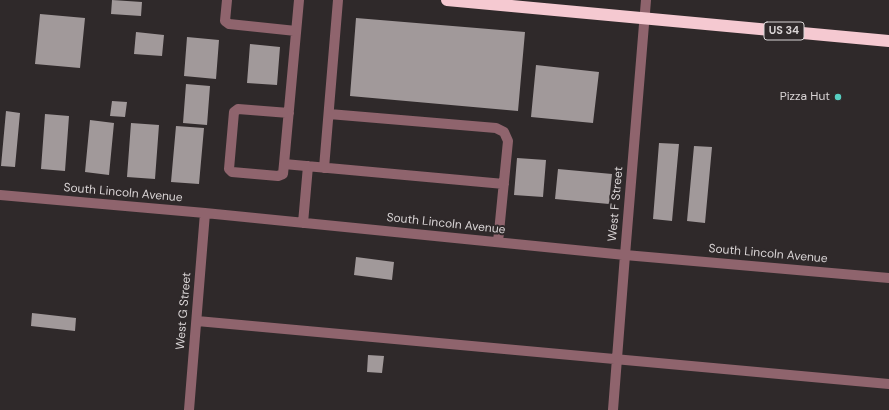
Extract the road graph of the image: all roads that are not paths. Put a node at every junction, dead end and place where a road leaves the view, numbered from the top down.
1 (227, 0) edge
2 (299, 0) edge
3 (338, 0) edge
4 (447, 0) edge
5 (646, 0) edge
6 (644, 18) junction
7 (296, 30) junction
8 (889, 41) edge
9 (289, 113) junction
10 (328, 114) junction
11 (284, 164) junction
12 (308, 166) junction
13 (324, 168) junction
14 (504, 184) junction
15 (0, 195) edge
16 (205, 213) junction
17 (303, 223) junction
18 (498, 242) junction
19 (625, 255) junction
20 (889, 278) edge
21 (196, 321) junction
22 (617, 359) junction
23 (889, 384) edge
24 (189, 410) edge
25 (613, 410) edge

1 - 7 street
2 - 7 street
3 - 10 street
4 - 6 highway, US 34
5 - 6 street, West F Street
6 - 8 highway, US 34
6 - 19 street, West F Street
7 - 9 street
9 - 11 street
9 - 11 street
10 - 13 street
10 - 14 street
11 - 12 street
12 - 13 street
12 - 17 street
13 - 14 street
14 - 18 street
15 - 16 street, South Lincoln Avenue
16 - 17 street, South Lincoln Avenue
16 - 21 street, West G Street
17 - 18 street, South Lincoln Avenue
18 - 19 street, South Lincoln Avenue
19 - 20 street, South Lincoln Avenue
19 - 22 street, West F Street
21 - 22 street
21 - 24 street, West G Street
22 - 23 street
22 - 25 street, West F Street

